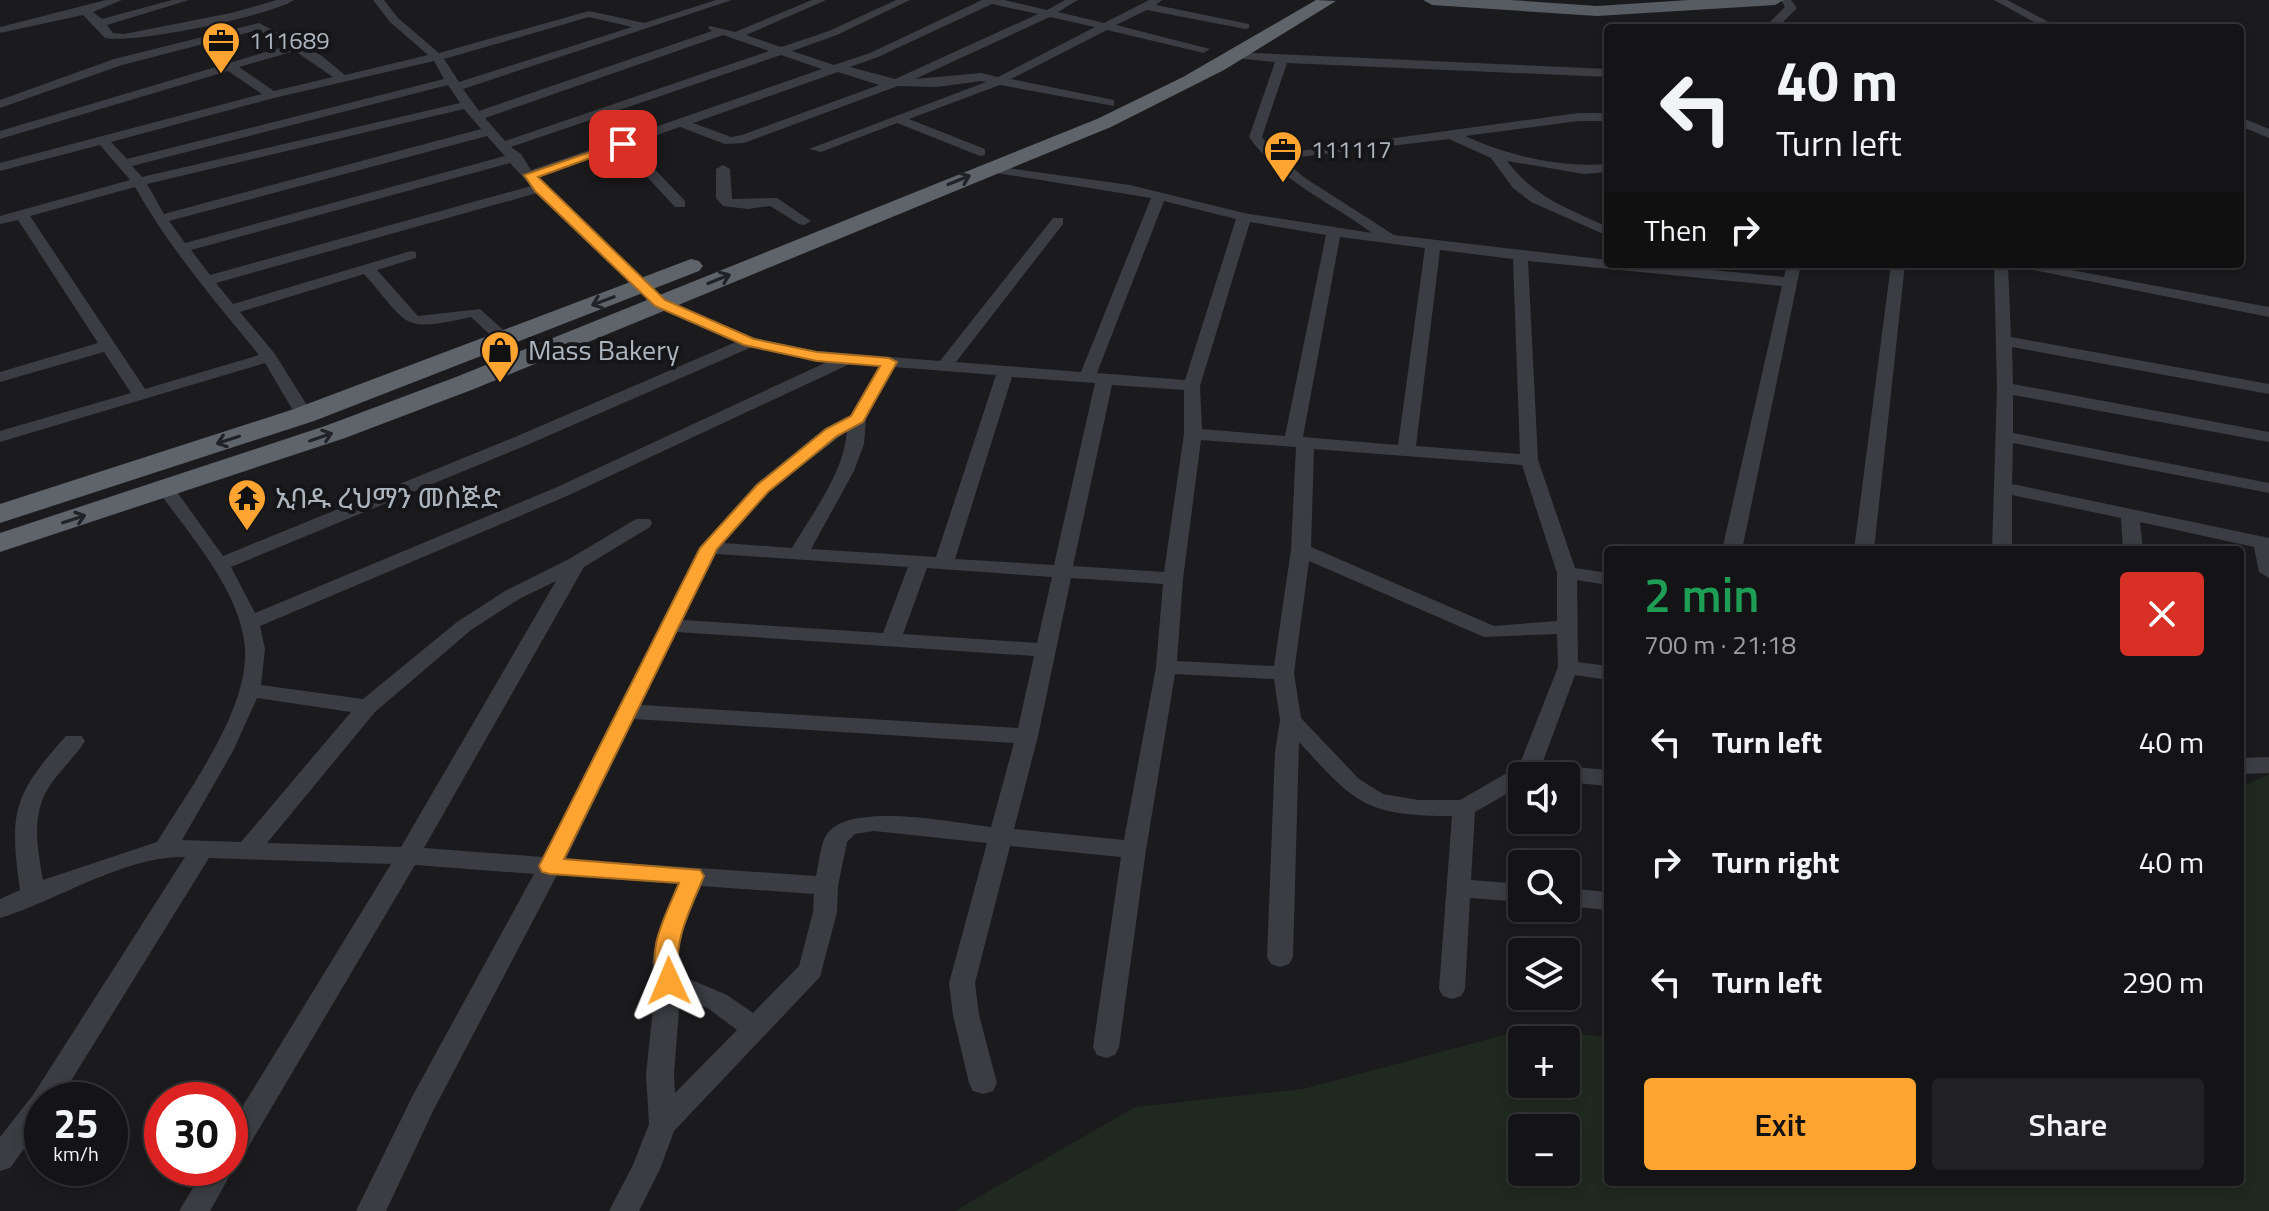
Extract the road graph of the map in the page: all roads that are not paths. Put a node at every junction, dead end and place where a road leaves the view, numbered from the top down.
1 (117, 0) edge
2 (184, 0) edge
3 (289, 0) edge
4 (378, 0) edge
5 (727, 0) edge
6 (821, 0) edge
7 (905, 0) edge
8 (990, 0) edge
9 (1073, 0) edge
10 (1287, 0) edge
11 (1432, 0) edge
12 (1775, 0) edge
13 (1786, 0) edge
14 (1999, 0) edge
15 (1330, 1) edge
16 (1151, 3) edge
17 (85, 11) junction
18 (1049, 13) junction
19 (676, 16) junction
20 (100, 23) junction
21 (1774, 24) edge
22 (2046, 24) edge
23 (643, 26) junction
24 (1245, 26) junction
25 (1103, 28) junction
26 (0, 30) edge
27 (730, 33) junction
28 (295, 47) junction
29 (1204, 49) junction
30 (781, 50) junction
31 (1235, 54) junction
32 (437, 57) junction
33 (1282, 59) junction
34 (228, 65) junction
35 (835, 68) junction
36 (240, 73) junction
37 (1604, 73) edge
38 (83, 74) junction
39 (344, 80) junction
40 (1001, 80) junction
41 (105, 83) dead end
42 (455, 83) junction
43 (898, 83) junction
44 (119, 89) dead end
45 (133, 94) junction
46 (272, 95) junction
47 (249, 101) junction
48 (1110, 103) junction
49 (0, 104) edge
50 (93, 110) junction
51 (472, 110) junction
52 (1604, 117) edge
53 (898, 119) junction
54 (682, 123) junction
55 (2244, 123) edge
56 (272, 124) junction
57 (256, 129) junction
58 (490, 131) junction
59 (124, 134) junction
60 (2269, 134) edge
61 (0, 135) edge
62 (1452, 135) junction
63 (103, 140) junction
64 (623, 144) junction
65 (505, 145) junction
66 (816, 149) dead end
67 (280, 150) junction
68 (1273, 155) junction
69 (1496, 155) junction
70 (516, 157) junction
71 (985, 160) junction
72 (123, 164) junction
73 (0, 167) edge
74 (1604, 168) edge
75 (723, 169) dead end
76 (530, 175) junction
77 (139, 182) junction
78 (540, 188) junction
79 (1159, 196) junction
80 (680, 204) dead end
81 (21, 214) junction
82 (1244, 217) junction
83 (1604, 218) edge
84 (160, 219) junction
85 (0, 220) edge
86 (804, 221) junction
87 (1058, 221) dead end
88 (1588, 224) junction
89 (1604, 230) edge
90 (1334, 232) junction
91 (1390, 239) junction
92 (1433, 245) junction
93 (182, 248) junction
94 (411, 255) dead end
95 (1520, 256) junction
96 (1604, 262) edge
97 (1678, 268) edge
98 (1793, 268) edge
99 (1898, 268) edge
100 (2001, 268) edge
101 (2036, 268) edge
102 (368, 269) junction
103 (272, 280) junction
104 (206, 281) junction
105 (1789, 282) junction
106 (640, 287) junction
107 (660, 303) junction
108 (233, 309) junction
109 (2269, 312) edge
110 (505, 340) junction
111 (2002, 340) junction
112 (750, 342) junction
113 (106, 346) junction
114 (269, 357) junction
115 (844, 360) junction
116 (889, 362) junction
117 (946, 364) junction
118 (1006, 371) junction
119 (0, 377) edge
120 (1096, 380) junction
121 (1192, 386) junction
122 (2005, 388) junction
123 (2269, 389) edge
124 (140, 394) junction
125 (304, 415) junction
126 (857, 419) junction
127 (1193, 434) junction
128 (2002, 436) junction
129 (0, 437) edge
130 (2269, 437) edge
131 (1299, 442) junction
132 (1406, 452) junction
133 (1529, 460) junction
134 (2003, 488) junction
135 (2269, 488) edge
136 (166, 489) junction
137 (0, 514) edge
138 (2130, 517) junction
139 (643, 523) dead end
140 (0, 543) edge
141 (2266, 543) edge
142 (1733, 546) edge
143 (1864, 546) edge
144 (2002, 546) edge
145 (2133, 546) edge
146 (709, 548) junction
147 (1301, 550) junction
148 (800, 551) junction
149 (920, 562) junction
150 (576, 563) junction
151 (220, 564) junction
152 (944, 564) junction
153 (1063, 570) junction
154 (2269, 572) edge
155 (1567, 573) junction
156 (1604, 578) edge
157 (1173, 579) junction
158 (248, 624) junction
159 (668, 625) junction
160 (1567, 625) junction
161 (891, 638) junction
162 (1045, 650) junction
163 (1166, 667) junction
164 (1568, 667) junction
165 (1604, 672) edge
166 (1283, 673) junction
167 (250, 690) junction
168 (367, 707) junction
169 (626, 711) junction
170 (1291, 720) junction
171 (1027, 736) junction
172 (74, 741) dead end
173 (1532, 762) edge
174 (2269, 765) edge
175 (2244, 766) edge
176 (1580, 776) edge
177 (1604, 778) edge
178 (1508, 783) edge
179 (1464, 808) junction
180 (1004, 835) junction
181 (204, 847) junction
182 (165, 848) junction
183 (248, 849) junction
184 (1134, 850) junction
185 (408, 856) junction
186 (550, 866) junction
187 (693, 876) junction
188 (826, 886) junction
189 (1457, 888) junction
190 (1508, 892) edge
191 (33, 895) junction
192 (1580, 898) edge
193 (1604, 901) edge
194 (0, 909) edge
195 (1280, 957) dead end
196 (669, 981) junction
197 (1452, 989) dead end
198 (753, 1027) junction
199 (1106, 1047) dead end
200 (56, 1082) edge
201 (983, 1083) dead end
202 (248, 1122) edge
203 (663, 1124) junction
204 (24, 1127) edge
205 (0, 1159) edge
206 (209, 1186) edge
207 (194, 1211) edge
208 (371, 1211) edge
209 (624, 1211) edge

1 - 17 street
2 - 20 street
3 - 20 street
4 - 32 street
5 - 19 street
6 - 27 street
7 - 30 street
8 - 18 street
8 - 35 street
9 - 18 street
10 - 24 highway
11 - 12 main road
13 - 21 street
14 - 22 street
15 - 31 highway
16 - 24 street
16 - 25 street
17 - 20 street
17 - 26 street
18 - 25 street
18 - 43 street
19 - 23 street
19 - 27 street
23 - 32 street
23 - 42 street
24 - 29 highway
25 - 29 street
25 - 40 street
27 - 30 street
27 - 51 street
28 - 34 street
28 - 38 street
28 - 39 street
29 - 48 highway
30 - 35 street
30 - 65 street
31 - 33 street
31 - 71 highway
32 - 39 street
32 - 42 street
33 - 37 street
33 - 68 street
34 - 36 street
34 - 45 street
35 - 43 street
35 - 54 street
36 - 46 street
36 - 50 street
38 - 41 street
38 - 49 street
39 - 46 street
40 - 43 street
40 - 48 street
40 - 53 street
42 - 51 street
42 - 56 street
43 - 54 street
44 - 45 street
45 - 50 street
46 - 47 street
47 - 56 street
47 - 59 street
48 - 71 highway
50 - 59 street
50 - 61 street
51 - 58 street
51 - 67 street
52 - 62 street
53 - 66 street
53 - 71 street
54 - 64 street
55 - 60 street
56 - 57 street
57 - 67 street
57 - 72 street
58 - 65 street
58 - 84 street
59 - 63 street
62 - 68 street
62 - 69 street
63 - 72 street
63 - 73 street
64 - 76 street
64 - 80 street
65 - 70 street
67 - 77 street
68 - 91 street
69 - 74 street
69 - 88 street
70 - 76 street
70 - 93 street
71 - 79 street
71 - 86 highway
107 -> 71 highway
72 - 77 street
75 - 86 street
76 - 78 street
77 - 81 street
77 - 84 street
78 - 103 street
78 - 106 street
79 - 82 street
79 - 120 street
81 - 85 street
81 - 113 street
82 - 90 street
82 - 121 street
83 - 88 street
84 - 93 street
86 - 106 highway
87 - 117 street
88 - 89 street
90 - 91 street
90 - 131 street
91 - 92 street
92 - 95 street
92 - 132 street
93 - 104 street
94 - 102 street
95 - 96 street
95 - 133 street
97 - 105 street
98 - 105 street
99 - 143 street
100 - 111 street
101 - 109 street
102 - 103 street
102 - 110 street
103 - 104 street
103 - 108 street
104 - 108 street
105 - 142 street
106 - 107 street
106 -> 110 highway
107 - 112 street
136 -> 107 highway
108 - 114 street
110 - 125 highway
111 - 122 street
111 - 123 street
112 - 115 street
112 - 151 street
113 - 119 street
113 - 124 street
114 - 124 street
114 - 125 street
115 - 116 street
115 - 158 street
116 - 117 street
116 - 126 street
117 - 118 street
118 - 120 street
118 - 152 street
120 - 121 street
120 - 153 street
121 - 127 street
122 - 128 street
122 - 130 street
124 - 129 street
125 -> 137 highway
126 - 146 street
126 - 148 street
127 - 131 street
127 - 157 street
128 - 134 street
128 - 135 street
131 - 132 street
131 - 147 street
132 - 133 street
133 - 155 street
134 - 138 street
134 - 144 street
140 -> 136 highway
136 - 151 street
138 - 141 street
138 - 145 street
139 - 150 street
141 - 154 street
146 - 148 street
146 - 159 street
147 - 160 street
147 - 166 street
148 - 149 street
149 - 152 street
149 - 161 street
150 - 168 street
150 - 185 street
151 - 158 street
152 - 153 street
153 - 157 street
153 - 162 street
155 - 156 street
155 - 160 street
157 - 163 street
158 - 167 street
159 - 161 street
159 - 169 street
160 - 164 street
161 - 162 street
162 - 171 street
163 - 166 street
163 - 184 street
164 - 165 street
164 - 173 street
166 - 170 street
167 - 168 street
167 - 182 street
168 - 183 street
169 - 171 street
169 - 186 street
170 - 179 street
170 - 195 street
171 - 180 street
172 - 191 street
174 - 175 street
176 - 177 street
178 - 179 street
179 - 189 street
180 - 184 street
180 - 188 street
180 - 201 street
181 - 182 street
181 - 183 street
181 - 200 street
182 - 191 street
183 - 185 street
184 - 199 street
185 - 186 street
185 - 202 street
186 - 187 street
186 - 208 street
187 - 188 street
187 - 196 street
188 - 198 street
189 - 190 street
189 - 197 street
191 - 194 street
192 - 193 street
196 - 198 street
196 - 203 street
198 - 203 street
203 - 209 street
204 - 205 street
206 - 207 street

